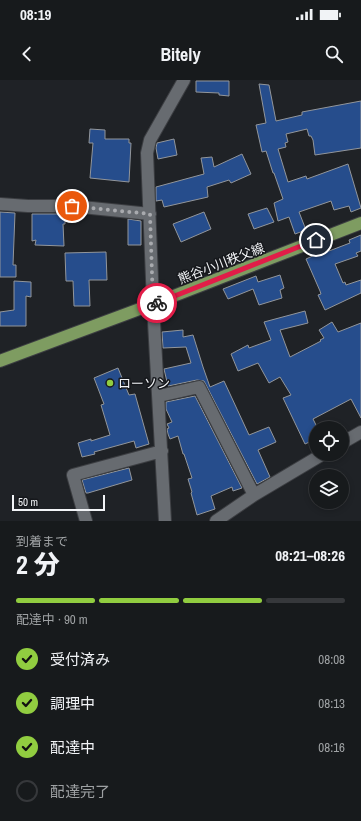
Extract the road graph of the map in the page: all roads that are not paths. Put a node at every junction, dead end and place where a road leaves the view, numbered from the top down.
1 (184, 80) edge
2 (0, 204) edge
3 (150, 214) junction
4 (361, 223) edge
5 (153, 304) junction
6 (0, 361) edge
7 (159, 396) junction
8 (361, 432) edge
9 (349, 439) edge
10 (162, 451) junction
11 (311, 461) edge
12 (254, 495) junction
13 (86, 521) edge
14 (165, 521) edge
15 (216, 521) edge

1 - 3 street
2 - 3 street
3 - 5 street
4 - 5 main road, 熊谷小川秩父線
5 - 6 main road, 熊谷小川秩父線
5 - 7 street
7 - 10 street
7 - 12 street
8 - 9 street
10 - 13 street
10 - 14 street
11 - 12 street
12 - 15 street

